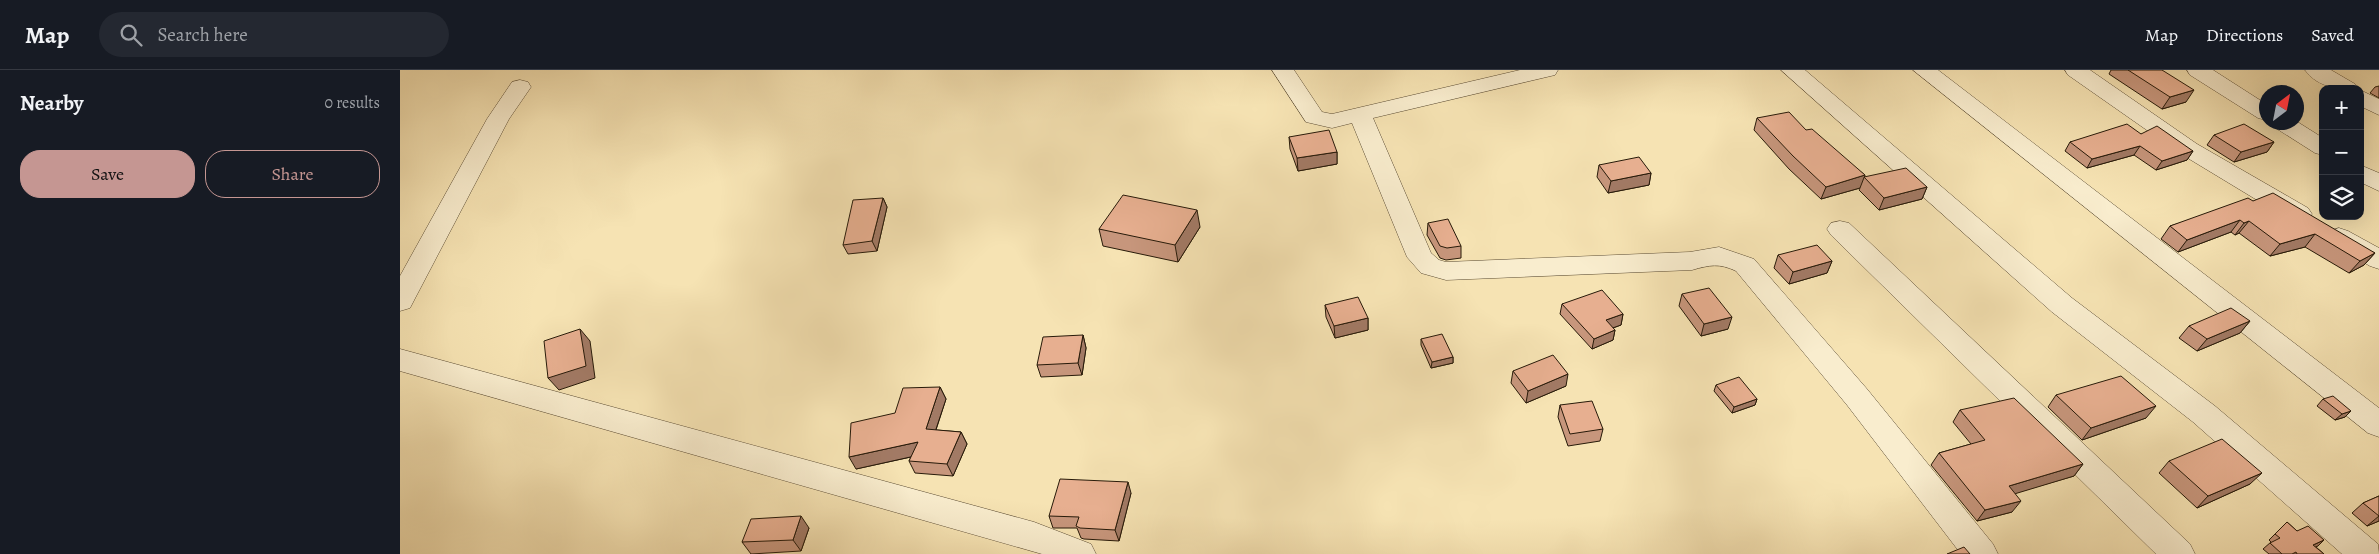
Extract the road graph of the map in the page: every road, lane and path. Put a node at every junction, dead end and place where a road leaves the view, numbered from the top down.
1 (1283, 70) edge
2 (1547, 70) edge
3 (1792, 70) edge
4 (1924, 70) edge
5 (2076, 70) edge
6 (2198, 70) edge
7 (2316, 70) edge
8 (2340, 85) edge
9 (520, 87) dead end
10 (2364, 99) edge
11 (2379, 108) edge
12 (2259, 109) edge
13 (1360, 114) junction
14 (2295, 130) edge
15 (2319, 145) edge
16 (2364, 174) edge
17 (2379, 183) edge
18 (1840, 229) dead end
19 (2379, 260) edge
20 (400, 301) edge
21 (400, 360) edge
22 (2379, 425) edge
23 (1079, 554) edge
24 (1981, 554) edge
25 (2178, 554) edge
26 (2366, 554) edge

1 - 13 street
2 - 13 street
3 - 26 street
4 - 22 street
5 - 19 street
6 - 12 street
7 - 8 street
9 - 20 street
10 - 11 street
13 - 24 street
14 - 15 street
16 - 17 street
18 - 25 street
21 - 23 street

